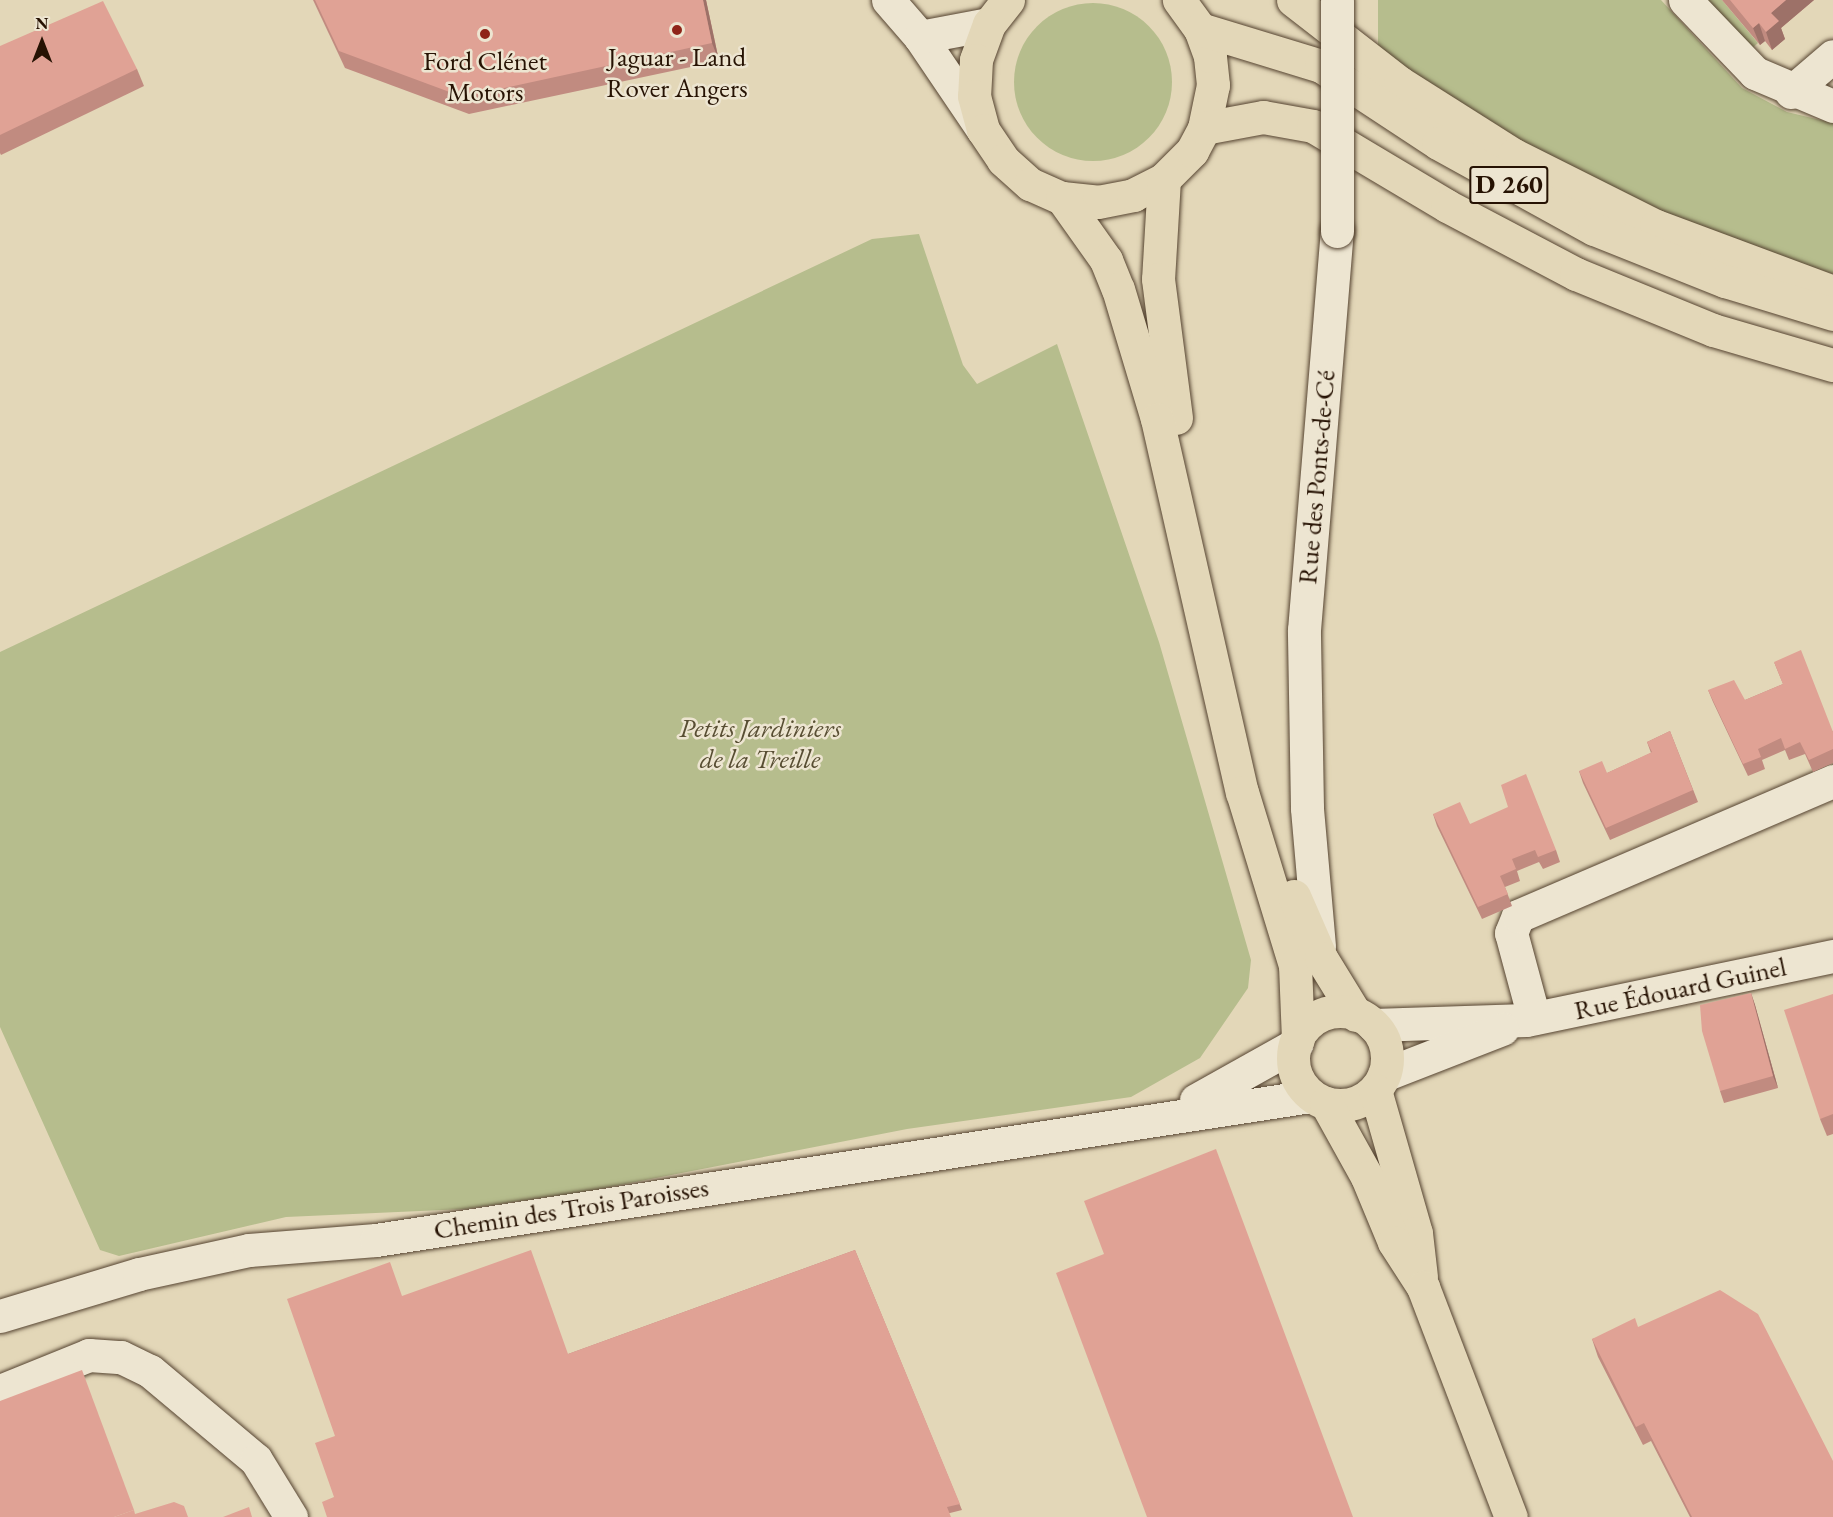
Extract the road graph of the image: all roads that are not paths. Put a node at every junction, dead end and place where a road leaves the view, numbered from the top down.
1 (888, 0) edge
2 (1179, 0) edge
3 (1293, 0) edge
4 (1337, 0) edge
5 (1685, 0) edge
6 (998, 12) edge
7 (1200, 29) junction
8 (920, 37) junction
9 (1833, 56) edge
10 (1791, 92) junction
11 (1833, 106) edge
12 (1204, 128) junction
13 (983, 130) junction
14 (1164, 179) junction
15 (1062, 198) junction
16 (1833, 292) edge
17 (1833, 314) edge
18 (1833, 364) edge
19 (1833, 781) edge
20 (1320, 954) junction
21 (1833, 956) edge
22 (1530, 1019) junction
23 (1364, 1020) junction
24 (1297, 1041) junction
25 (1380, 1083) junction
26 (1319, 1099) junction
27 (1147, 1119) junction
28 (1423, 1287) junction
29 (0, 1316) edge
30 (0, 1391) edge
31 (291, 1517) edge
32 (1511, 1517) edge

1 - 8 street
2 - 7 main road
3 - 16 main road, D 260
4 - 20 street, Rue des Ponts-de-Cé, bridge
5 - 10 street
6 - 8 street
6 - 13 main road
7 - 12 main road
7 - 17 main road, D 260
8 - 13 street
9 - 10 street
10 - 11 street
12 - 14 main road
12 - 18 main road, D 260
13 - 15 main road
14 - 15 main road
14 - 20 main road
15 - 24 main road
19 - 22 street
20 - 23 main road
21 - 22 street, Rue Édouard Guinel
22 - 23 street, Rue Édouard Guinel
22 - 25 street, Rue Édouard Guinel
23 - 24 main road
23 - 25 main road
24 - 26 main road
24 - 27 street, Chemin des Trois Paroisses
25 - 26 main road
25 - 28 main road
26 - 27 street, Chemin des Trois Paroisses
26 - 28 main road
27 - 29 street, Chemin des Trois Paroisses
28 - 32 main road
30 - 31 street

